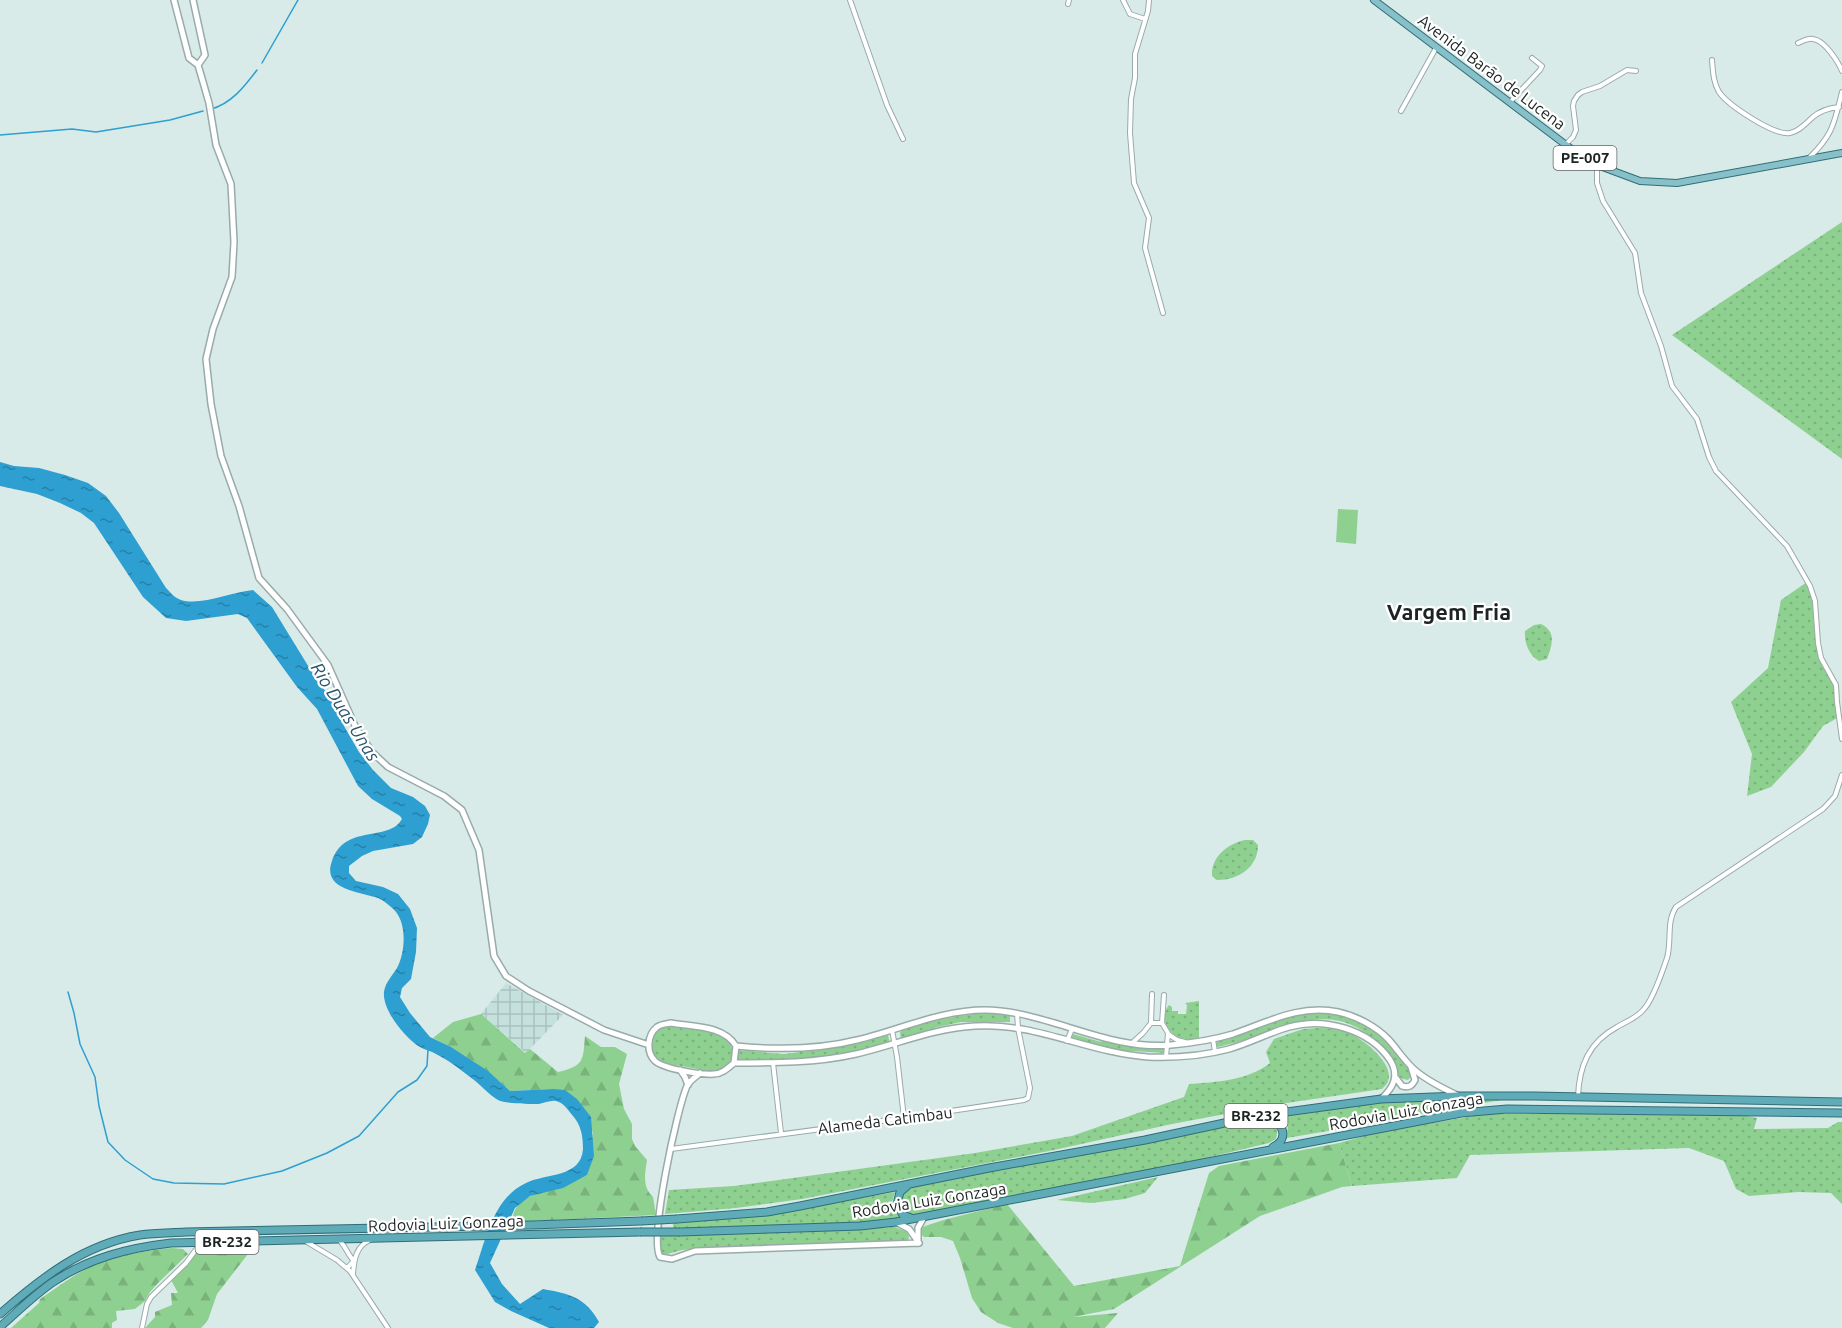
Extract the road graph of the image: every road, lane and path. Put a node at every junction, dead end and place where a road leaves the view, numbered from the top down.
1 (174, 0) edge
2 (194, 0) edge
3 (850, 0) edge
4 (1123, 0) edge
5 (1149, 0) edge
6 (1374, 0) edge
7 (1145, 19) junction
8 (1798, 43) dead end
9 (1437, 48) junction
10 (1532, 58) dead end
11 (1712, 60) dead end
12 (198, 65) junction
13 (1636, 70) dead end
14 (1842, 71) edge
15 (1842, 92) edge
16 (1510, 102) junction
17 (1839, 107) junction
18 (1401, 111) dead end
19 (903, 139) dead end
20 (1566, 144) junction
21 (1842, 153) edge
22 (1806, 161) junction
23 (1597, 165) junction
24 (1163, 313) dead end
25 (1842, 739) edge
26 (1842, 775) edge
27 (1152, 994) dead end
28 (1164, 995) dead end
29 (1152, 1001) junction
30 (1164, 1002) junction
31 (1017, 1013) junction
32 (1151, 1023) junction
33 (1162, 1023) junction
34 (1018, 1028) junction
35 (1072, 1029) junction
36 (892, 1030) junction
37 (1168, 1034) junction
38 (1213, 1040) junction
39 (1067, 1041) junction
40 (1132, 1043) junction
41 (1189, 1043) junction
42 (895, 1044) junction
43 (649, 1045) junction
44 (1167, 1045) junction
45 (735, 1046) junction
46 (1215, 1052) junction
47 (1166, 1058) junction
48 (734, 1063) junction
49 (773, 1063) junction
50 (1410, 1066) junction
51 (680, 1070) junction
52 (700, 1073) junction
53 (1396, 1078) junction
54 (688, 1085) junction
55 (1459, 1096) junction
56 (1578, 1098) junction
57 (1380, 1099) junction
58 (1842, 1102) edge
59 (1842, 1113) edge
60 (1257, 1116) junction
61 (904, 1118) junction
62 (781, 1133) junction
63 (670, 1149) junction
64 (1262, 1151) junction
65 (912, 1184) junction
66 (921, 1217) junction
67 (896, 1222) junction
68 (373, 1238) junction
69 (338, 1239) junction
70 (304, 1240) junction
71 (201, 1243) junction
72 (919, 1243) junction
73 (354, 1261) junction
74 (347, 1268) junction
75 (353, 1274) junction
76 (0, 1314) edge
77 (0, 1327) edge
78 (142, 1328) edge
79 (388, 1328) edge

1 - 12 main road
2 - 12 main road
3 - 19 street
4 - 7 street
5 - 7 street
6 - 9 main road, Avenida Barão de Lucena / PE-007
7 - 24 street
8 - 14 street
9 - 16 main road, Avenida Barão de Lucena / PE-007
9 - 18 street
10 - 16 street
11 - 17 street
12 - 43 main road
13 - 20 street
15 - 17 street
16 - 20 main road, Avenida Barão de Lucena / PE-007
17 - 22 street
20 - 23 main road, Avenida Barão de Lucena / PE-007
21 - 22 main road, Avenida Barão de Lucena / PE-007
22 - 23 main road, Avenida Barão de Lucena / PE-007
23 - 25 street
26 - 56 street
27 - 29 street
28 - 30 street
29 - 30 street
29 - 32 street
30 - 33 street
31 - 34 street
31 - 35 main road
31 - 36 main road
32 - 33 street
32 - 40 street
33 - 37 street
34 - 39 main road
34 - 42 main road
34 - 61 street, Alameda Catimbau
35 - 39 street
35 - 40 main road
36 - 42 street
36 - 45 main road
37 - 41 street
37 - 44 street
38 - 41 main road
38 - 46 street
38 - 50 main road
39 - 47 main road
40 - 44 main road
41 - 44 main road
42 - 49 main road
42 - 61 street
43 - 45 main road
43 - 51 main road
44 - 47 street
45 - 48 main road
46 - 47 main road
46 - 53 main road
48 - 49 main road
48 - 52 main road
49 - 62 street
50 - 53 main road
50 - 55 main road
51 - 52 main road
51 - 54 main road
52 - 54 main road
53 - 57 main road
54 - 63 main road
55 - 56 highway, Rodovia Luiz Gonzaga / BR-232
55 - 57 highway, Rodovia Luiz Gonzaga / BR-232
56 - 58 highway, Rodovia Luiz Gonzaga / BR-232
57 - 60 highway, Rodovia Luiz Gonzaga / BR-232
59 - 64 highway, Rodovia Luiz Gonzaga / BR-232
60 - 64 highway
60 - 65 highway, Rodovia Luiz Gonzaga / BR-232
61 - 62 street, Alameda Catimbau
62 - 63 street, Alameda Catimbau
63 - 72 main road
64 - 66 highway, Rodovia Luiz Gonzaga / BR-232
65 - 66 highway
65 - 76 highway, Rodovia Luiz Gonzaga / BR-232, bridge
66 - 67 highway, Rodovia Luiz Gonzaga / BR-232
66 - 72 main road
67 - 68 highway, Rodovia Luiz Gonzaga / BR-232, bridge
67 - 72 main road
68 - 69 highway, Rodovia Luiz Gonzaga / BR-232
68 - 73 street
69 - 70 highway, Rodovia Luiz Gonzaga / BR-232
69 - 73 street
70 - 71 highway, Rodovia Luiz Gonzaga / BR-232
70 - 74 street
71 - 77 highway, Rodovia Luiz Gonzaga / BR-232
71 - 78 street
73 - 74 street
73 - 75 street
74 - 75 street
75 - 79 street

